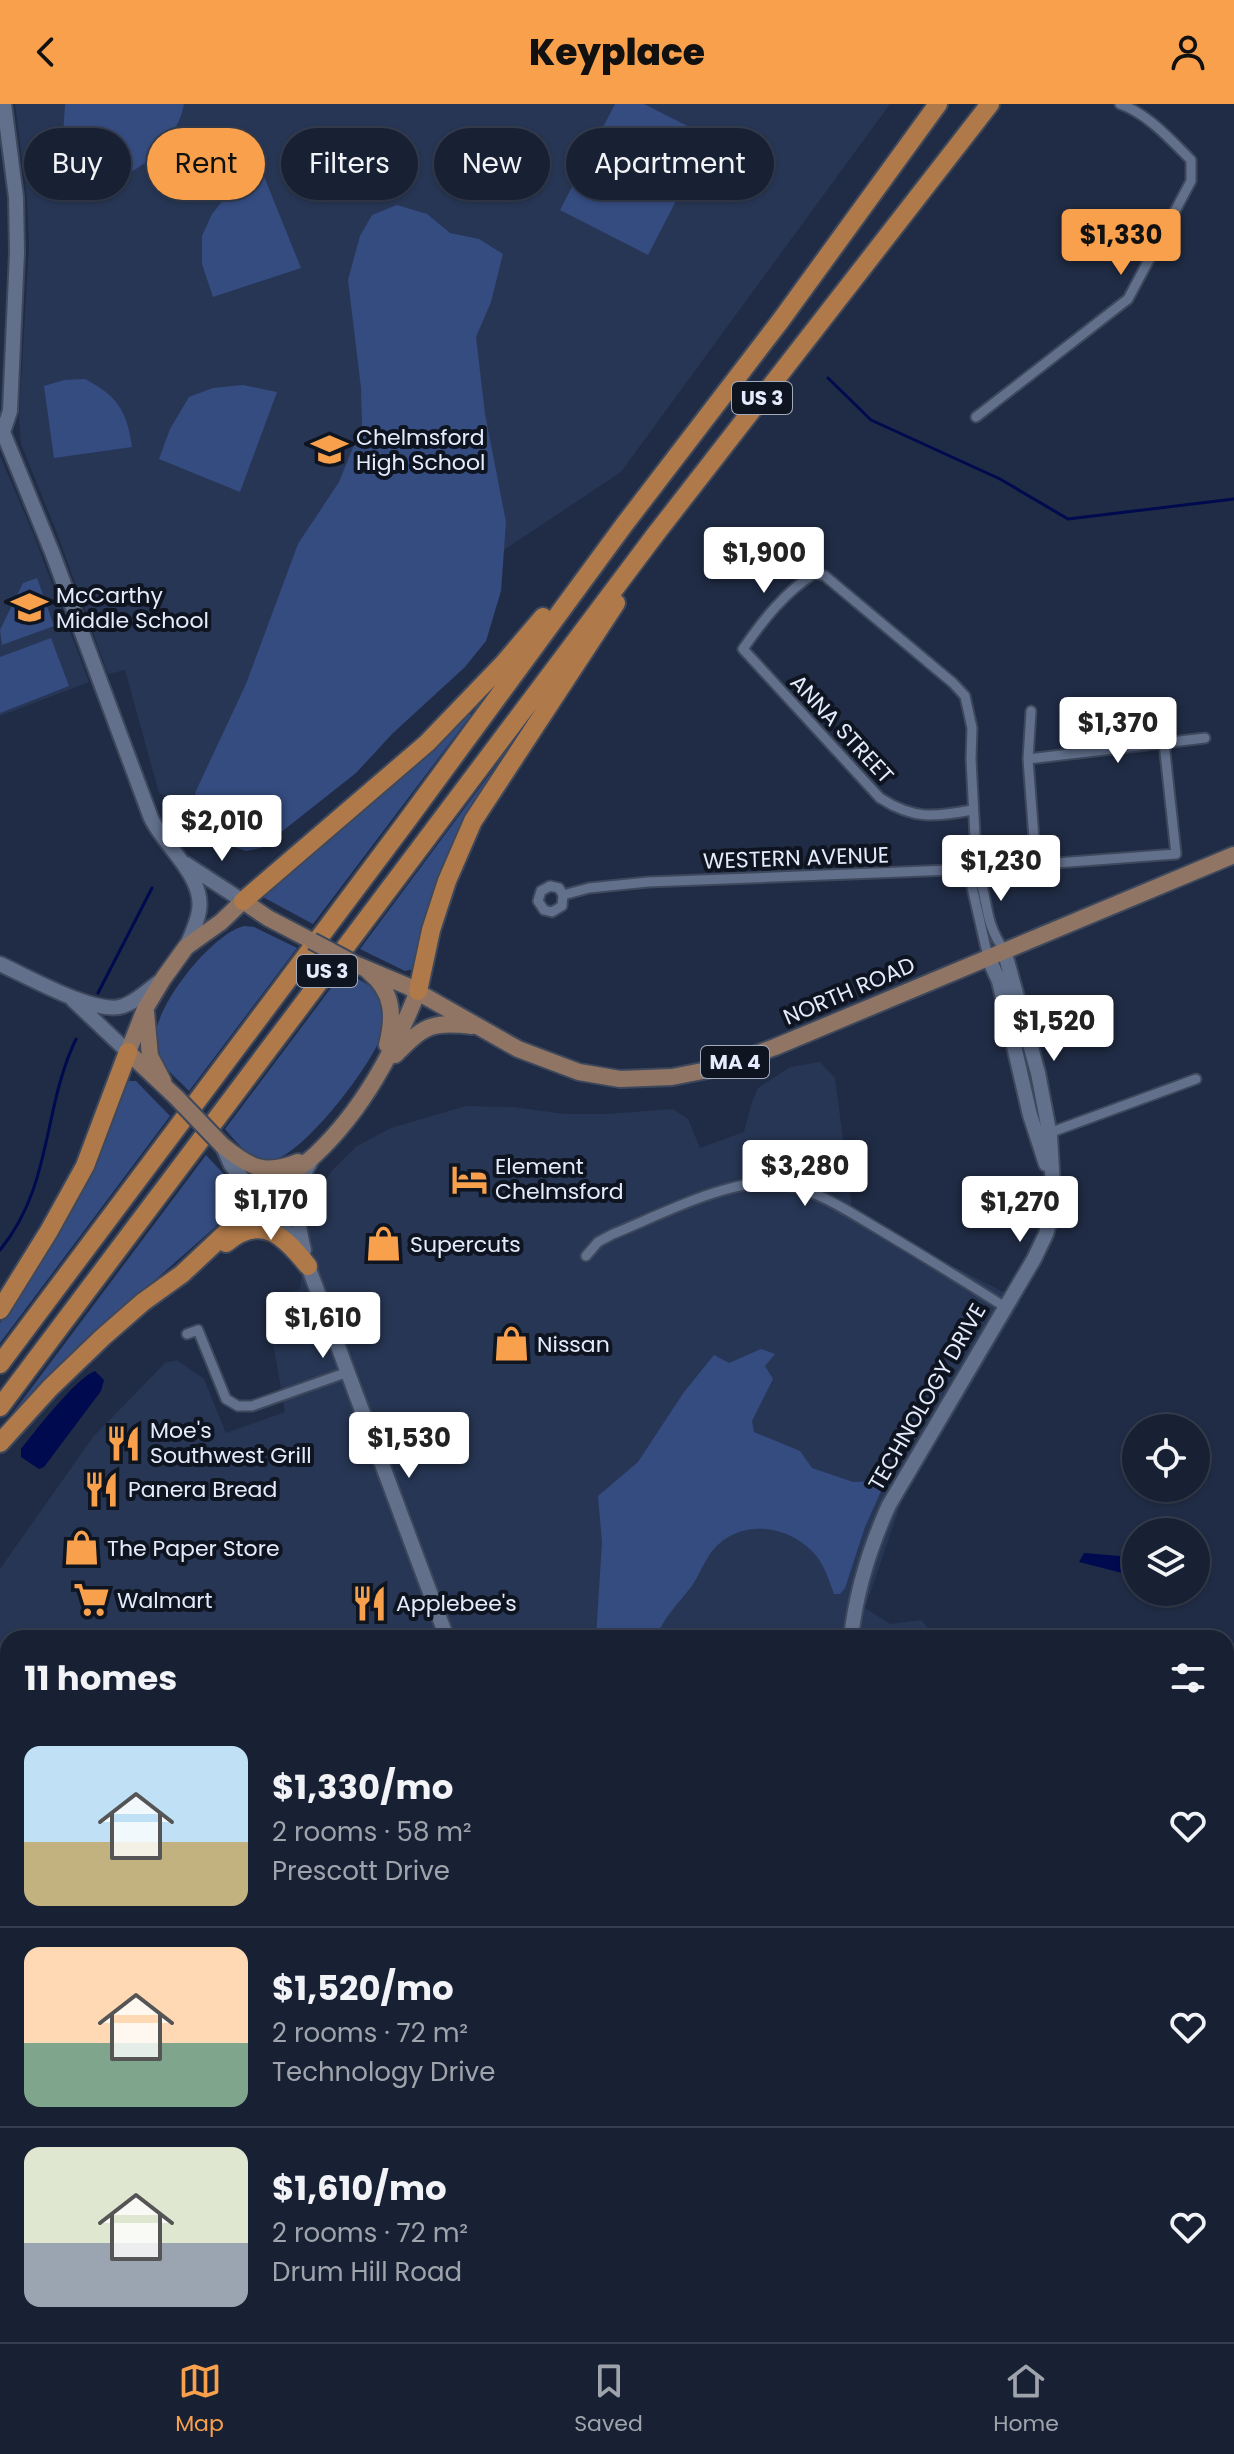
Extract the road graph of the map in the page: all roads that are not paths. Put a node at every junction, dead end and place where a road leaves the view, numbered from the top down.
1 (4, 104) edge
2 (938, 104) edge
3 (990, 104) edge
4 (1120, 104) edge
5 (976, 417) dead end
6 (1, 429) edge
7 (624, 525) junction
8 (655, 535) junction
9 (1031, 711) dead end
10 (1205, 738) dead end
11 (1164, 743) junction
12 (1028, 759) junction
13 (972, 810) junction
14 (1234, 855) edge
15 (179, 860) junction
16 (1036, 866) junction
17 (976, 869) junction
18 (563, 895) dead end
19 (243, 901) junction
20 (186, 947) junction
21 (996, 953) junction
22 (0, 964) edge
23 (361, 967) junction
24 (163, 979) junction
25 (418, 991) junction
26 (70, 997) junction
27 (145, 1009) junction
28 (473, 1026) junction
29 (128, 1052) junction
30 (381, 1069) junction
31 (1196, 1079) dead end
32 (171, 1091) junction
33 (1049, 1133) junction
34 (222, 1145) junction
35 (314, 1155) junction
36 (1052, 1184) junction
37 (262, 1199) junction
38 (586, 1256) dead end
39 (196, 1261) junction
40 (308, 1266) junction
41 (1005, 1307) junction
42 (0, 1310) edge
43 (187, 1334) dead end
44 (0, 1364) edge
45 (348, 1372) junction
46 (0, 1407) edge
47 (0, 1443) edge
48 (444, 1630) edge
49 (853, 1630) edge

1 - 6 main road
2 - 7 highway, US 3
3 - 8 highway, US 3
4 - 5 street
6 - 15 main road
7 - 19 highway
7 - 44 highway, US 3
8 - 25 highway
8 - 46 highway, US 3
9 - 12 street
10 - 11 street
11 - 12 street
11 - 16 street, WESTERN AVENUE
12 - 16 street
13 - 13 street, ANNA STREET
13 - 17 street
14 - 21 main road, NORTH ROAD / MA 4
15 - 19 main road
15 - 20 main road
16 - 17 street, WESTERN AVENUE
17 - 18 street, WESTERN AVENUE
17 - 21 street
17 - 21 street
19 - 20 main road, MA 4
19 - 23 main road, MA 4, bridge
20 - 24 main road, MA 4
21 - 28 main road, NORTH ROAD / MA 4
21 - 33 main road, TECHNOLOGY DRIVE
21 - 36 main road, TECHNOLOGY DRIVE
22 - 26 main road, MA 4
23 - 25 main road, MA 4
23 - 30 main road
24 - 26 main road, MA 4
24 - 27 main road
25 - 28 main road, NORTH ROAD / MA 4
25 - 30 main road
26 - 29 main road, MA 4
27 - 29 main road
27 - 32 main road
28 - 30 main road, NORTH ROAD / MA 4
29 - 32 main road, MA 4
29 - 42 highway
30 - 35 main road, MA 4
31 - 33 street
32 - 34 main road, MA 4, bridge
33 - 36 main road, TECHNOLOGY DRIVE
34 - 35 main road, MA 4
34 - 37 main road
35 - 37 main road
35 - 40 main road
36 - 41 main road, TECHNOLOGY DRIVE
37 - 39 highway
37 - 40 main road
38 - 41 street
39 - 40 highway
39 - 47 highway
40 - 45 main road
41 - 49 main road, TECHNOLOGY DRIVE
43 - 45 street
45 - 48 main road

